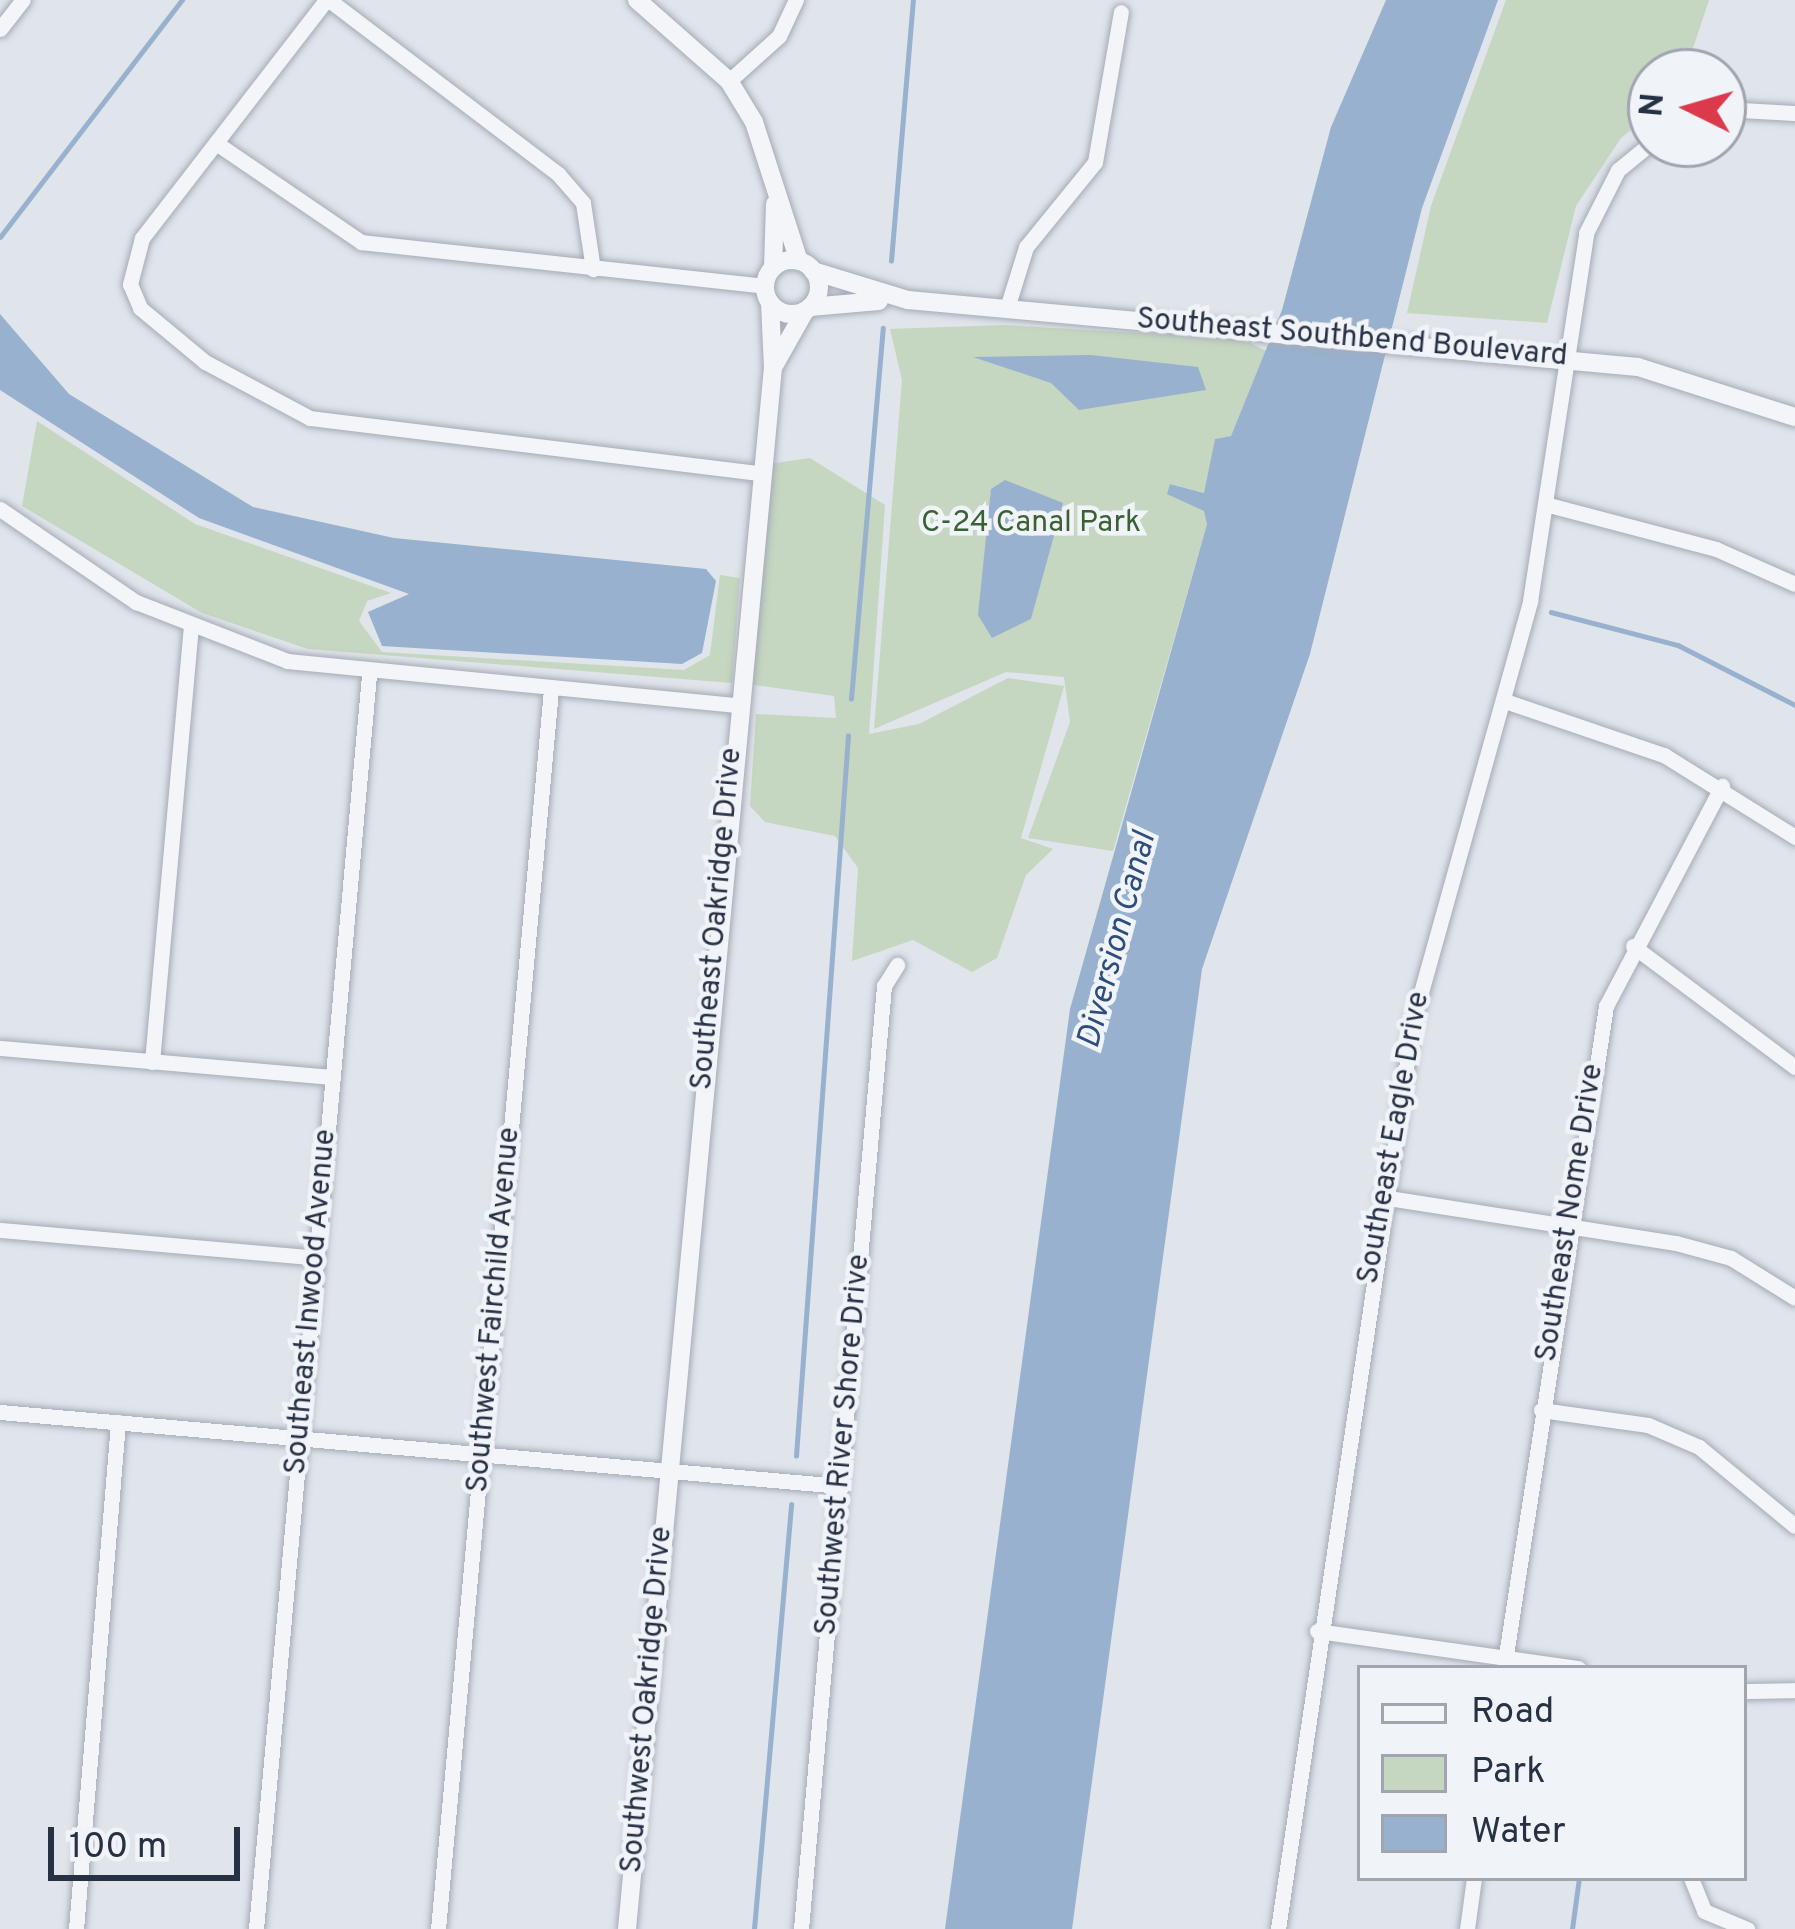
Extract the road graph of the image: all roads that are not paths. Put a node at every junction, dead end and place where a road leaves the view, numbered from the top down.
1 (23, 0) edge
2 (328, 0) edge
3 (637, 0) edge
4 (796, 0) edge
5 (1121, 12) dead end
6 (0, 29) edge
7 (729, 81) junction
8 (1747, 110) edge
9 (1795, 113) edge
10 (216, 143) junction
11 (1627, 163) edge
12 (776, 193) junction
13 (806, 266) junction
14 (592, 269) junction
15 (769, 286) junction
16 (902, 299) junction
17 (1007, 308) junction
18 (808, 309) junction
19 (1566, 358) junction
20 (773, 368) junction
21 (1795, 417) edge
22 (758, 473) junction
23 (1545, 504) junction
24 (0, 509) edge
25 (1795, 584) edge
26 (191, 628) junction
27 (369, 675) junction
28 (550, 690) junction
29 (1505, 701) junction
30 (737, 705) junction
31 (1722, 786) junction
32 (1795, 837) edge
33 (1633, 946) junction
34 (897, 965) dead end
35 (0, 1048) edge
36 (152, 1061) junction
37 (1795, 1067) edge
38 (333, 1077) junction
39 (1382, 1197) junction
40 (1566, 1229) junction
41 (0, 1230) edge
42 (317, 1258) junction
43 (1795, 1298) edge
44 (1541, 1410) junction
45 (0, 1412) edge
46 (118, 1422) junction
47 (300, 1438) junction
48 (482, 1455) junction
49 (669, 1471) junction
50 (841, 1486) junction
51 (1795, 1526) edge
52 (1317, 1631) junction
53 (1505, 1662) edge
54 (1542, 1665) edge
55 (1795, 1690) edge
56 (1747, 1691) edge
57 (1474, 1881) edge
58 (1692, 1881) edge
59 (76, 1929) edge
60 (256, 1929) edge
61 (438, 1929) edge
62 (627, 1929) edge
63 (800, 1929) edge
64 (1278, 1929) edge
65 (1467, 1929) edge
66 (1747, 1929) edge

1 - 6 street
2 - 10 street
2 - 14 street
3 - 7 street
4 - 7 street
5 - 17 street
7 - 12 street
8 - 9 street
10 - 14 street
10 - 22 street
11 - 19 street, Southeast Eagle Drive
12 - 13 street
12 - 15 street, Southeast Oakridge Drive
13 - 15 street
13 - 16 street, Southeast Southbend Boulevard
13 - 18 street
14 - 15 street
15 - 18 street, Southeast Southbend Boulevard
15 - 20 street, Southeast Oakridge Drive
16 - 17 street, Southeast Southbend Boulevard
16 - 18 street, Southeast Southbend Boulevard
17 - 19 street, Southeast Southbend Boulevard
18 - 20 street, Southeast Oakridge Drive
19 - 21 street, Southeast Southbend Boulevard
19 - 23 street, Southeast Eagle Drive
20 - 22 street, Southeast Oakridge Drive
22 - 30 street, Southeast Oakridge Drive
23 - 25 street
23 - 29 street, Southeast Eagle Drive
24 - 26 street
26 - 27 street
26 - 36 street
27 - 28 street
27 - 38 street, Southeast Inwood Avenue
28 - 30 street
28 - 48 street, Southwest Fairchild Avenue
29 - 31 street
29 - 39 street, Southeast Eagle Drive
30 - 49 street, Southeast Oakridge Drive
31 - 32 street
31 - 33 street, Southeast Nome Drive
33 - 37 street
33 - 40 street, Southeast Nome Drive
34 - 50 street, Southwest River Shore Drive
35 - 36 street
36 - 38 street
38 - 42 street, Southeast Inwood Avenue
39 - 40 street
39 - 52 street, Southeast Eagle Drive
40 - 43 street
40 - 44 street, Southeast Nome Drive
41 - 42 street
42 - 47 street, Southeast Inwood Avenue
44 - 51 street
44 - 53 street, Southeast Nome Drive
45 - 46 street
46 - 47 street
46 - 59 street
47 - 48 street
47 - 60 street, Southeast Inwood Avenue
48 - 49 street
48 - 61 street, Southwest Fairchild Avenue
49 - 50 street
49 - 62 street, Southwest Oakridge Drive
50 - 63 street, Southwest River Shore Drive
52 - 53 street
52 - 64 street, Southeast Eagle Drive
53 - 54 street
55 - 56 street
57 - 65 street
58 - 66 street

